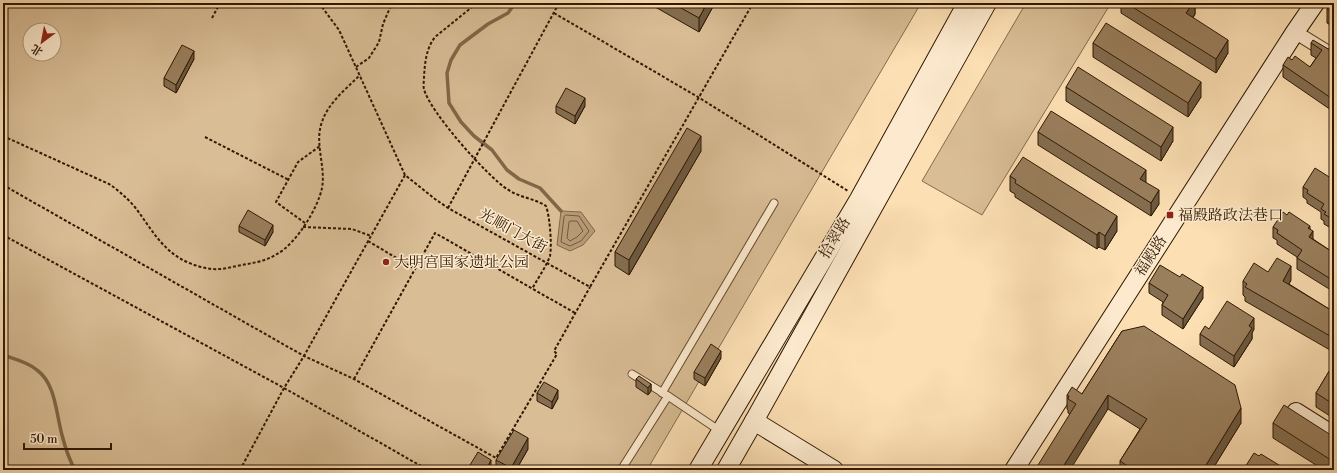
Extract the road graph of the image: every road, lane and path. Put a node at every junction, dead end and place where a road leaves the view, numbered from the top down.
1 (220, 3) edge
2 (319, 3) edge
3 (392, 3) edge
4 (477, 3) edge
5 (560, 3) edge
6 (753, 3) edge
7 (967, 3) edge
8 (987, 3) edge
9 (1315, 3) edge
10 (554, 13) junction
11 (212, 18) dead end
12 (1295, 32) junction
13 (1334, 56) edge
14 (356, 68) junction
15 (360, 75) junction
16 (698, 97) junction
17 (3, 136) edge
18 (205, 136) dead end
19 (320, 146) junction
20 (475, 158) junction
21 (405, 175) junction
22 (289, 180) junction
23 (3, 185) edge
24 (859, 198) junction
25 (774, 203) dead end
26 (448, 208) junction
27 (305, 223) junction
28 (303, 227) junction
29 (3, 235) edge
30 (371, 236) junction
31 (367, 241) junction
32 (547, 262) junction
33 (415, 269) junction
34 (590, 287) junction
35 (532, 289) junction
36 (575, 313) junction
37 (304, 356) junction
38 (632, 374) dead end
39 (354, 379) junction
40 (284, 388) junction
41 (665, 394) junction
42 (1296, 412) edge
43 (754, 421) junction
44 (720, 431) junction
45 (1334, 436) edge
46 (240, 470) edge
47 (428, 470) edge
48 (621, 470) edge
49 (698, 470) edge
50 (726, 470) edge
51 (834, 470) edge
52 (1014, 470) edge

1 - 11 path
2 - 14 path, 光顺门大街
3 - 14 path
4 - 20 path
5 - 10 path
6 - 16 path
7 - 24 main road, 拾翠路
8 - 43 main road, 拾翠路
9 - 12 main road, 福殿路
10 - 16 path
10 - 20 path
12 - 13 street
12 - 52 main road, 福殿路
14 - 15 path, 光顺门大街
15 - 19 path
15 - 21 path, 光顺门大街
16 - 24 path
16 - 34 path
17 - 28 path
18 - 22 path
19 - 22 path
19 - 27 path
20 - 26 path
20 - 32 path
21 - 26 path, 光顺门大街
21 - 30 path
22 - 27 path
23 - 37 path
24 - 44 main road, 拾翠路
25 - 41 lane
26 - 32 path, 光顺门大街
27 - 28 path
28 - 30 path
29 - 40 path
30 - 31 path
31 - 33 path
31 - 37 path
32 - 34 path, 光顺门大街
32 - 35 path
33 - 35 path
33 - 39 path
34 - 36 path
35 - 36 path
36 - 39 path
37 - 39 path
37 - 40 path
38 - 41 lane
40 - 46 path
40 - 47 path
41 - 44 lane
41 - 48 lane
42 - 45 main road
43 - 50 main road, 拾翠路
43 - 51 main road
44 - 49 main road, 拾翠路

